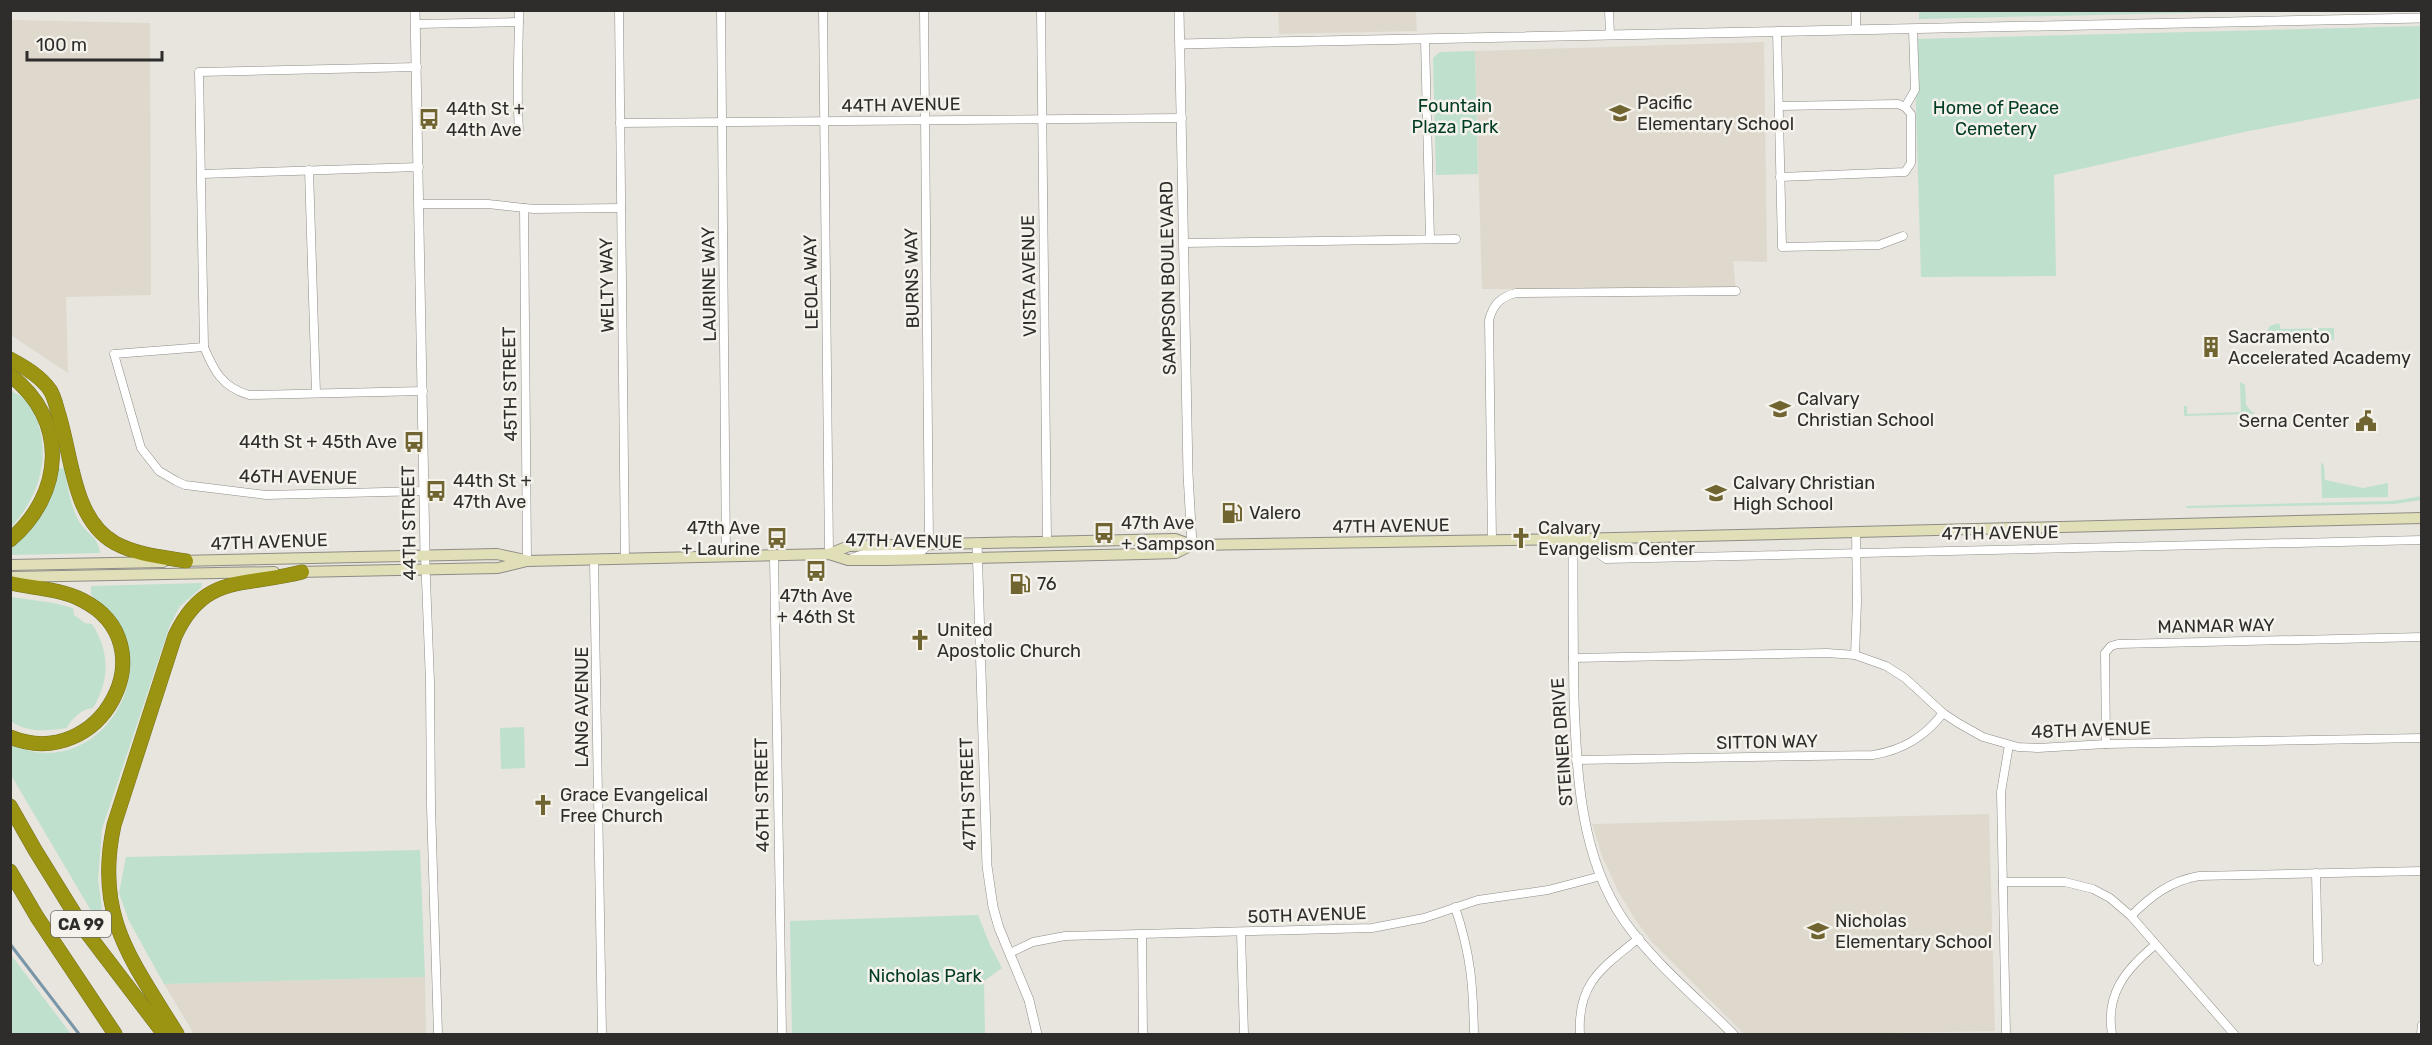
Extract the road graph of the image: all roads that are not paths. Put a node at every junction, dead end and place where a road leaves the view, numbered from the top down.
1 (415, 10) edge
2 (519, 10) edge
3 (619, 10) edge
4 (721, 10) edge
5 (823, 10) edge
6 (924, 10) edge
7 (1041, 10) edge
8 (1179, 10) edge
9 (1609, 10) edge
10 (1856, 10) edge
11 (2421, 18) edge
12 (519, 22) junction
13 (416, 24) junction
14 (1913, 29) junction
15 (1856, 30) junction
16 (1777, 31) junction
17 (1610, 35) junction
18 (1425, 40) junction
19 (1180, 44) junction
20 (417, 67) junction
21 (1779, 106) junction
22 (1905, 107) junction
23 (1182, 118) junction
24 (1042, 119) junction
25 (925, 120) junction
26 (823, 121) junction
27 (722, 122) junction
28 (620, 123) junction
29 (519, 130) dead end
30 (419, 167) junction
31 (309, 170) junction
32 (202, 174) junction
33 (1780, 177) junction
34 (419, 204) junction
35 (524, 208) junction
36 (621, 208) junction
37 (1903, 236) dead end
38 (1430, 239) junction
39 (1456, 239) dead end
40 (1184, 243) junction
41 (1736, 291) dead end
42 (204, 347) junction
43 (10, 359) edge
44 (10, 375) edge
45 (423, 391) junction
46 (316, 393) junction
47 (425, 491) junction
48 (2421, 518) edge
49 (1856, 532) junction
50 (1591, 538) junction
51 (1573, 539) junction
52 (10, 540) edge
53 (1492, 540) junction
54 (2421, 540) edge
55 (1047, 542) junction
56 (977, 543) junction
57 (929, 544) junction
58 (1192, 545) junction
59 (1857, 552) junction
60 (425, 554) junction
61 (829, 554) junction
62 (774, 556) junction
63 (726, 557) junction
64 (977, 558) junction
65 (625, 559) junction
66 (594, 560) junction
67 (848, 560) junction
68 (186, 561) junction
69 (527, 561) junction
70 (10, 565) edge
71 (426, 569) junction
72 (302, 572) junction
73 (10, 577) edge
74 (10, 583) edge
75 (2421, 637) edge
76 (1855, 655) junction
77 (1573, 658) junction
78 (1944, 713) junction
79 (10, 737) edge
80 (2421, 738) edge
81 (2106, 744) junction
82 (2008, 745) junction
83 (1576, 759) junction
84 (10, 806) edge
85 (10, 871) edge
86 (2421, 871) edge
87 (2316, 873) junction
88 (1601, 876) junction
89 (10, 882) edge
90 (2003, 882) junction
91 (1455, 907) junction
92 (2131, 916) junction
93 (37, 917) junction
94 (1241, 933) junction
95 (1142, 936) junction
96 (1639, 938) junction
97 (2155, 945) junction
98 (1010, 953) junction
99 (2318, 961) dead end
100 (2421, 1025) edge
101 (116, 1035) edge
102 (164, 1035) edge
103 (177, 1035) edge
104 (438, 1035) edge
105 (602, 1035) edge
106 (782, 1035) edge
107 (1037, 1035) edge
108 (1143, 1035) edge
109 (1244, 1035) edge
110 (1474, 1035) edge
111 (1580, 1035) edge
112 (1733, 1035) edge
113 (2006, 1035) edge
114 (2112, 1035) edge
115 (2234, 1035) edge
116 (2421, 1035) edge

1 - 13 street, 44TH STREET
2 - 12 street
3 - 28 street, WELTY WAY
4 - 27 street, LAURINE WAY
5 - 26 street, LEOLA WAY
6 - 25 street, BURNS WAY
7 - 24 street, VISTA AVENUE
8 - 19 street, SAMPSON BOULEVARD
9 - 17 street
10 - 15 street
11 - 14 street
12 - 13 street
12 - 29 street
13 - 20 street, 44TH STREET
14 - 15 street
14 - 22 street
15 - 16 street
16 - 17 street
16 - 21 street
17 - 18 street
18 - 19 street
18 - 38 street
19 - 23 street, SAMPSON BOULEVARD
20 - 30 street, 44TH STREET
20 - 32 street
21 - 22 street
21 - 33 street
22 - 33 street
23 - 24 street, 44TH AVENUE
23 - 40 street, SAMPSON BOULEVARD
24 - 25 street, 44TH AVENUE
24 - 55 street, VISTA AVENUE
25 - 26 street, 44TH AVENUE
25 - 57 street, BURNS WAY
26 - 27 street, 44TH AVENUE
26 - 61 street, LEOLA WAY
27 - 28 street, 44TH AVENUE
27 - 63 street, LAURINE WAY
28 - 36 street, WELTY WAY
30 - 31 street
30 - 34 street, 44TH STREET
31 - 32 street
31 - 46 street
32 - 42 street
33 - 37 street
34 - 35 street
34 - 45 street, 44TH STREET
35 - 36 street
35 - 69 street, 45TH STREET
36 - 65 street, WELTY WAY
38 - 39 street
38 - 40 street
40 - 58 street, SAMPSON BOULEVARD
41 - 53 street
42 - 46 street
42 - 47 street, 46TH AVENUE
43 - 68 highway
44 - 52 highway
45 - 46 street
45 - 47 street, 44TH STREET
47 - 60 street, 44TH STREET
48 - 49 main road, 47TH AVENUE
49 - 50 main road, 47TH AVENUE
49 - 59 street
50 - 51 main road, 47TH AVENUE
50 - 59 street, 47TH AVENUE
51 - 53 main road, 47TH AVENUE
51 - 77 street, STEINER DRIVE
53 - 58 main road, 47TH AVENUE
54 - 59 street, 47TH AVENUE
55 - 56 main road, 47TH AVENUE
55 - 58 main road, 47TH AVENUE
56 - 57 main road, 47TH AVENUE
56 - 64 street, 47TH STREET
57 - 61 main road, 47TH AVENUE
57 - 67 street
58 - 64 main road, 47TH AVENUE
59 - 76 street
60 - 68 main road, 47TH AVENUE
60 - 69 main road, 47TH AVENUE
60 - 71 street, 44TH STREET
61 - 62 main road, 47TH AVENUE
61 - 67 main road, 47TH AVENUE
62 - 63 main road, 47TH AVENUE
62 - 106 street, 46TH STREET
63 - 65 main road, 47TH AVENUE
64 - 67 main road, 47TH AVENUE
64 - 98 street, 47TH STREET
65 - 66 main road, 47TH AVENUE
66 - 69 main road, 47TH AVENUE
66 - 105 street, LANG AVENUE
68 - 70 main road, 47TH AVENUE
69 - 71 main road, 47TH AVENUE
71 - 72 main road, 47TH AVENUE
71 - 104 street, 44TH STREET
72 - 73 main road, 47TH AVENUE
72 - 103 highway
74 - 79 highway
75 - 81 street, MANMAR WAY
76 - 77 street, 48TH AVENUE
76 - 78 street, 48TH AVENUE
77 - 83 street, STEINER DRIVE
78 - 82 street, 48TH AVENUE
78 - 83 street, SITTON WAY
80 - 81 street, 48TH AVENUE
81 - 82 street, 48TH AVENUE
82 - 90 street
83 - 88 street, STEINER DRIVE
84 - 102 highway, CA 99
85 - 93 highway, CA 99
86 - 87 street
87 - 92 street
87 - 99 street
88 - 91 street, 50TH AVENUE
88 - 96 street, STEINER DRIVE
89 - 93 highway
90 - 92 street
90 - 113 street
91 - 94 street, 50TH AVENUE
91 - 110 street
92 - 97 street
93 - 101 highway, CA 99
94 - 95 street, 50TH AVENUE
94 - 109 street
95 - 98 street, 50TH AVENUE
95 - 108 street
96 - 111 street
96 - 112 street, STEINER DRIVE
97 - 114 street
97 - 115 street
98 - 107 street, 47TH STREET
100 - 116 street

